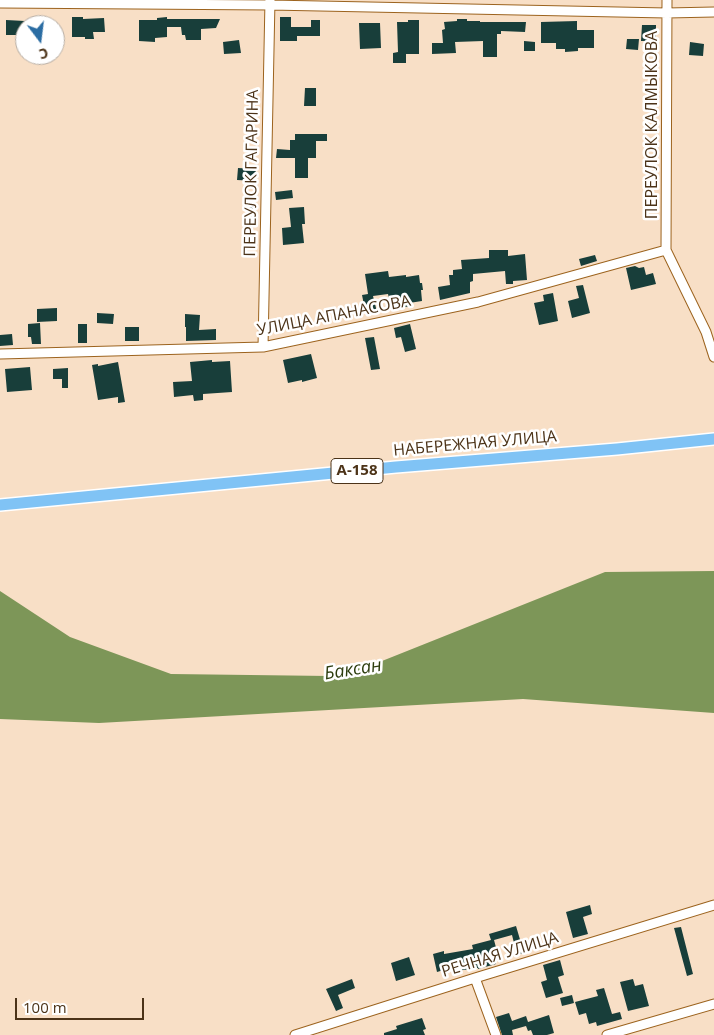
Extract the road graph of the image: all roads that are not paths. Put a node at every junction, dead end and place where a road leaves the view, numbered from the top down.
1 (667, 0) edge
2 (0, 2) edge
3 (270, 2) edge
4 (714, 12) edge
5 (667, 13) junction
6 (666, 250) junction
7 (710, 330) edge
8 (263, 347) junction
9 (0, 354) edge
10 (714, 357) edge
11 (714, 439) edge
12 (0, 505) edge
13 (714, 905) edge
14 (475, 978) junction
15 (714, 1004) edge
16 (295, 1035) edge
17 (496, 1035) edge
18 (607, 1035) edge

1 - 5 street, ПЕРЕУЛОК КАЛМЫКОВА
2 - 3 street
3 - 5 street
3 - 8 street, ПЕРЕУЛОК ГАГАРИНА
4 - 5 street
5 - 6 street, ПЕРЕУЛОК КАЛМЫКОВА
6 - 7 street
6 - 8 street, УЛИЦА АПАНАСОВА
7 - 10 street
8 - 9 street, УЛИЦА АПАНАСОВА
11 - 12 main road, НАБЕРЕЖНАЯ УЛИЦА / А-158
13 - 14 street, РЕЧНАЯ УЛИЦА
14 - 16 street, РЕЧНАЯ УЛИЦА
14 - 17 street
15 - 18 street

